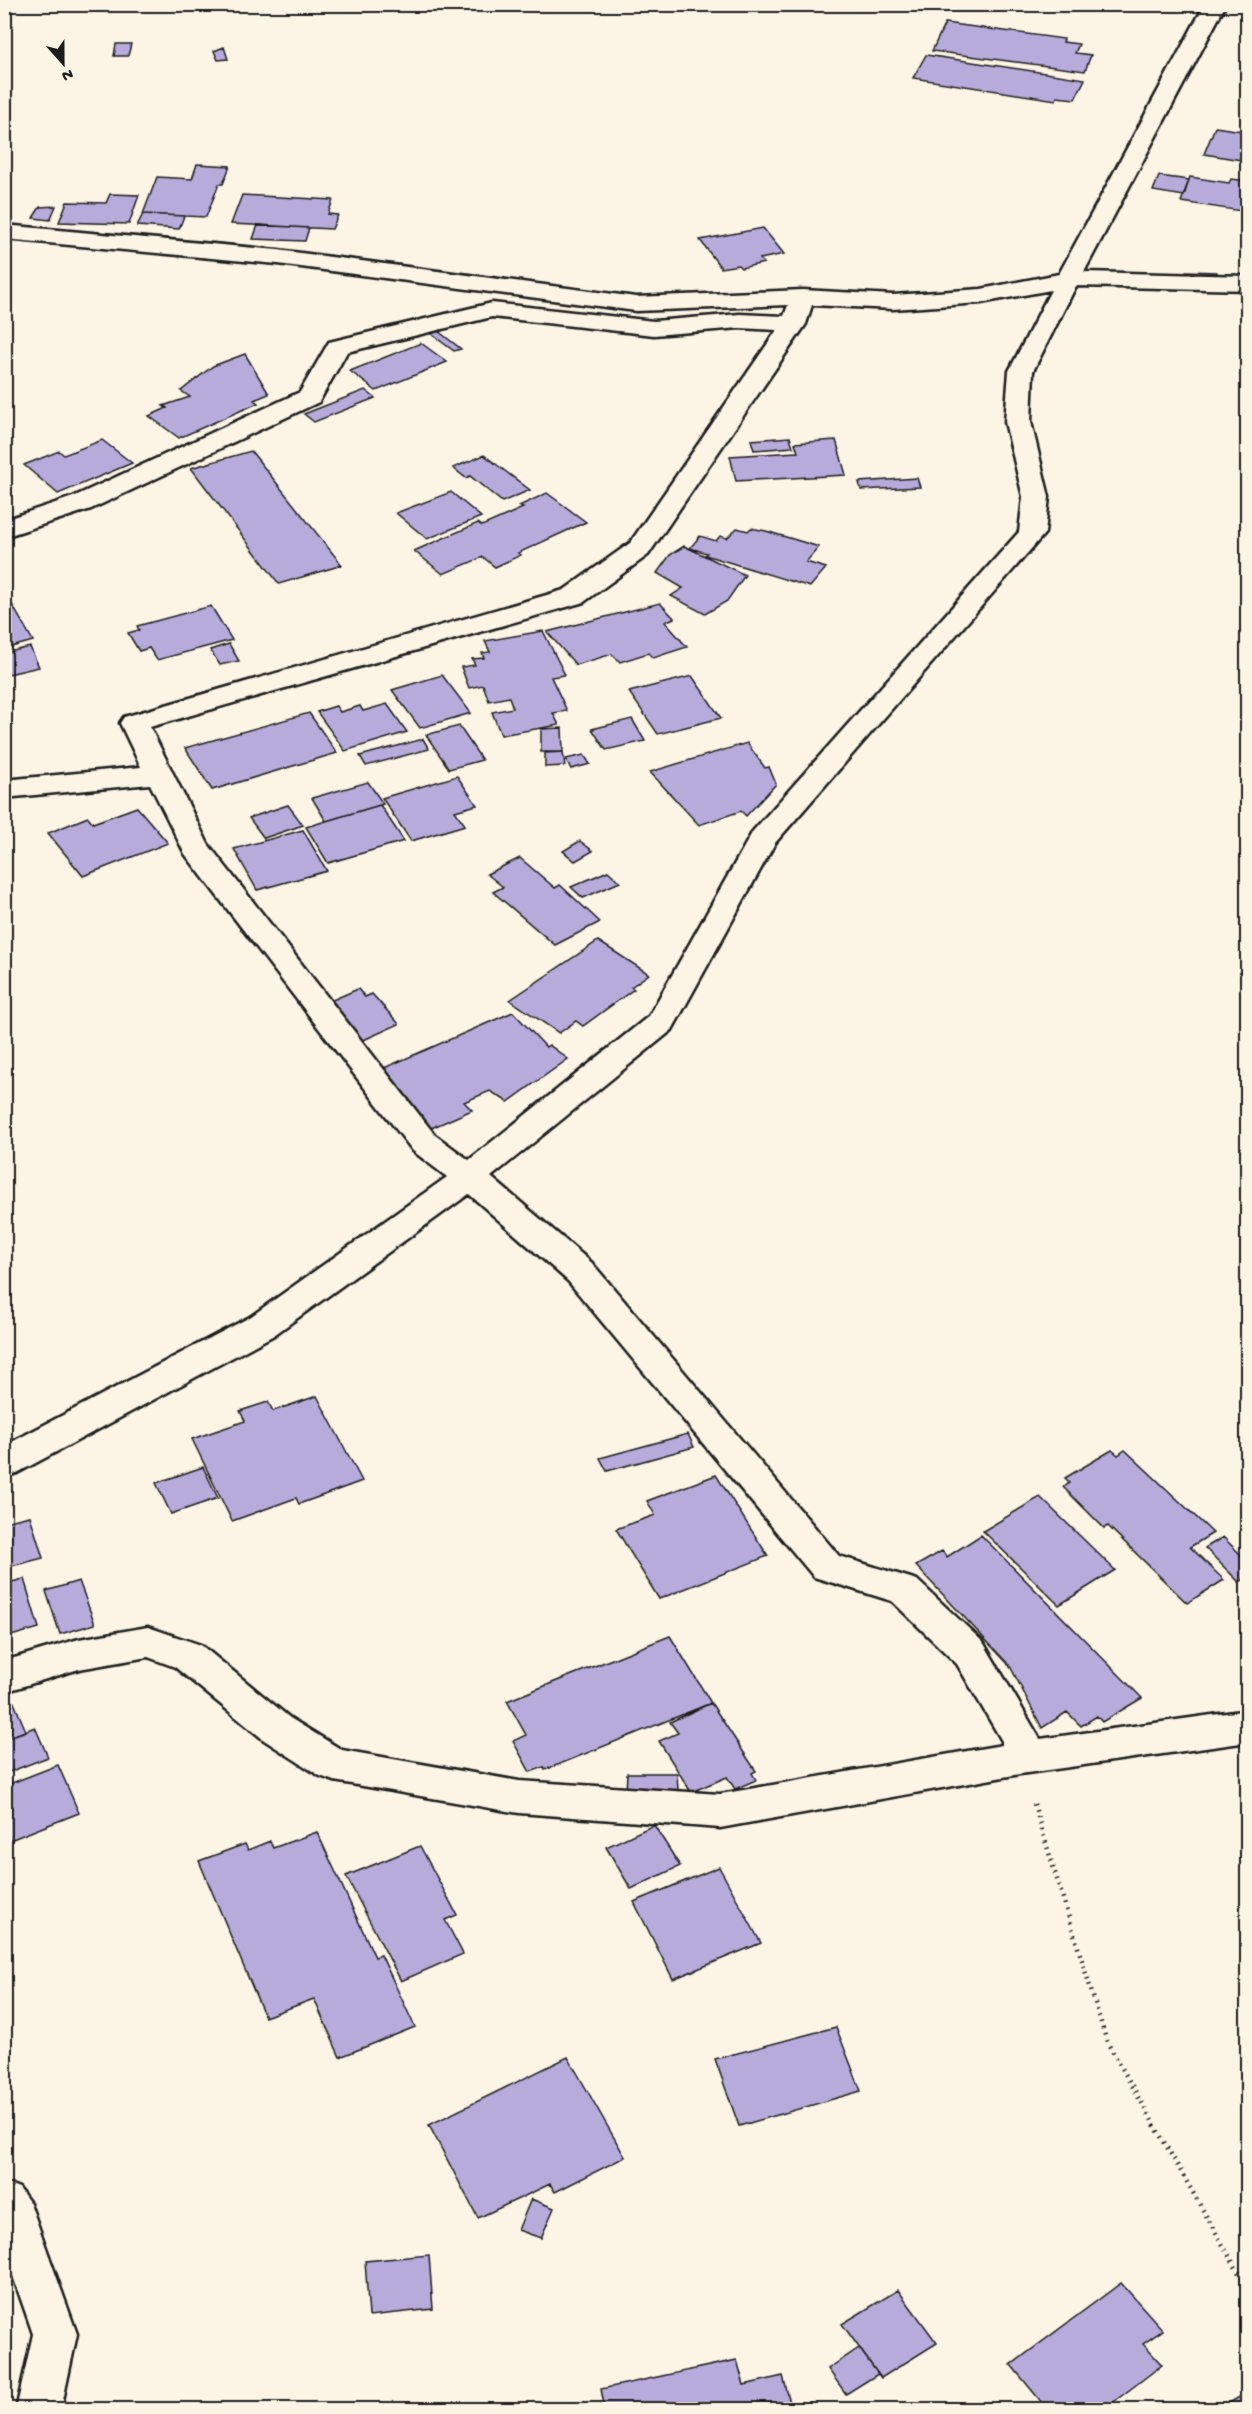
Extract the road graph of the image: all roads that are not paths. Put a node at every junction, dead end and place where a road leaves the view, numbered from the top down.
1 (1216, 4) edge
2 (4, 232) edge
3 (1068, 279) junction
4 (1248, 283) edge
5 (803, 297) junction
6 (794, 324) junction
7 (4, 529) edge
8 (159, 774) junction
9 (4, 789) edge
10 (470, 1177) junction
11 (4, 1463) edge
12 (4, 1677) edge
13 (1248, 1726) edge
14 (1020, 1758) junction
15 (4, 2202) edge
16 (38, 2409) edge

1 - 3 street
2 - 5 street
3 - 4 street
3 - 5 street
3 - 10 street
5 - 6 street
6 - 7 street
6 - 8 street
8 - 9 street
8 - 10 street
10 - 11 street
10 - 14 street
12 - 14 street
13 - 14 street
15 - 16 street

